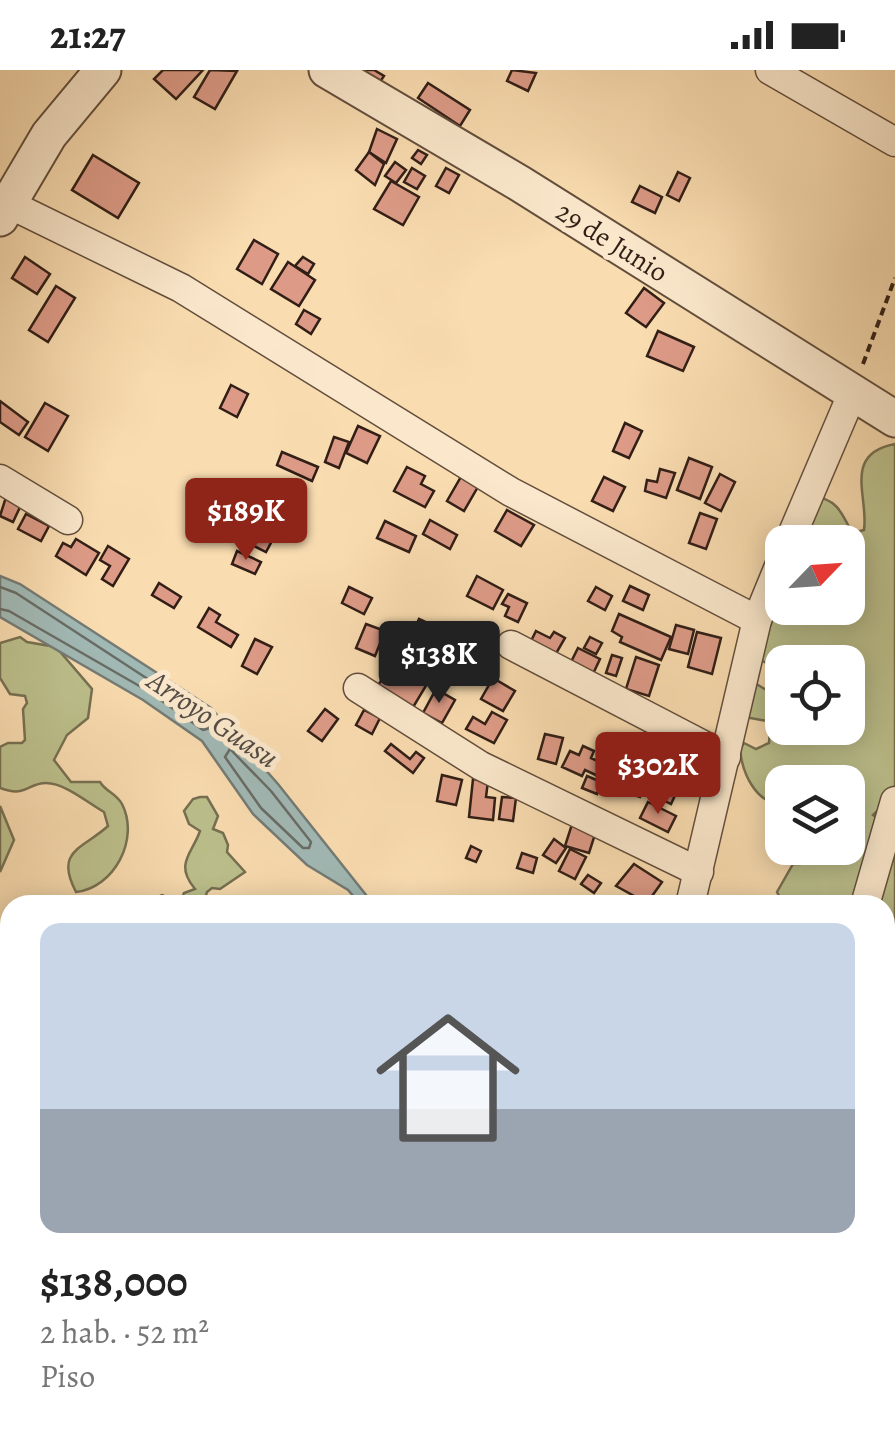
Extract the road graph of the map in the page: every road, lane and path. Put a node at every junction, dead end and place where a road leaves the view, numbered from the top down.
1 (103, 70) edge
2 (326, 70) edge
3 (770, 70) edge
4 (895, 142) edge
5 (5, 211) edge
6 (895, 278) edge
7 (853, 392) junction
8 (895, 418) edge
9 (0, 479) edge
10 (68, 520) dead end
11 (796, 525) edge
12 (765, 599) edge
13 (756, 620) junction
14 (511, 645) dead end
15 (358, 688) dead end
16 (726, 757) junction
17 (895, 800) edge
18 (699, 872) junction
19 (693, 895) edge
20 (868, 895) edge

1 - 5 street
2 - 7 street, 29 de Junio
3 - 4 street
5 - 13 street
6 - 7 path
7 - 8 street, 29 de Junio
7 - 11 street
9 - 10 street
12 - 13 street
13 - 16 street
14 - 16 street
15 - 18 street
16 - 18 street
17 - 20 street
18 - 19 street

